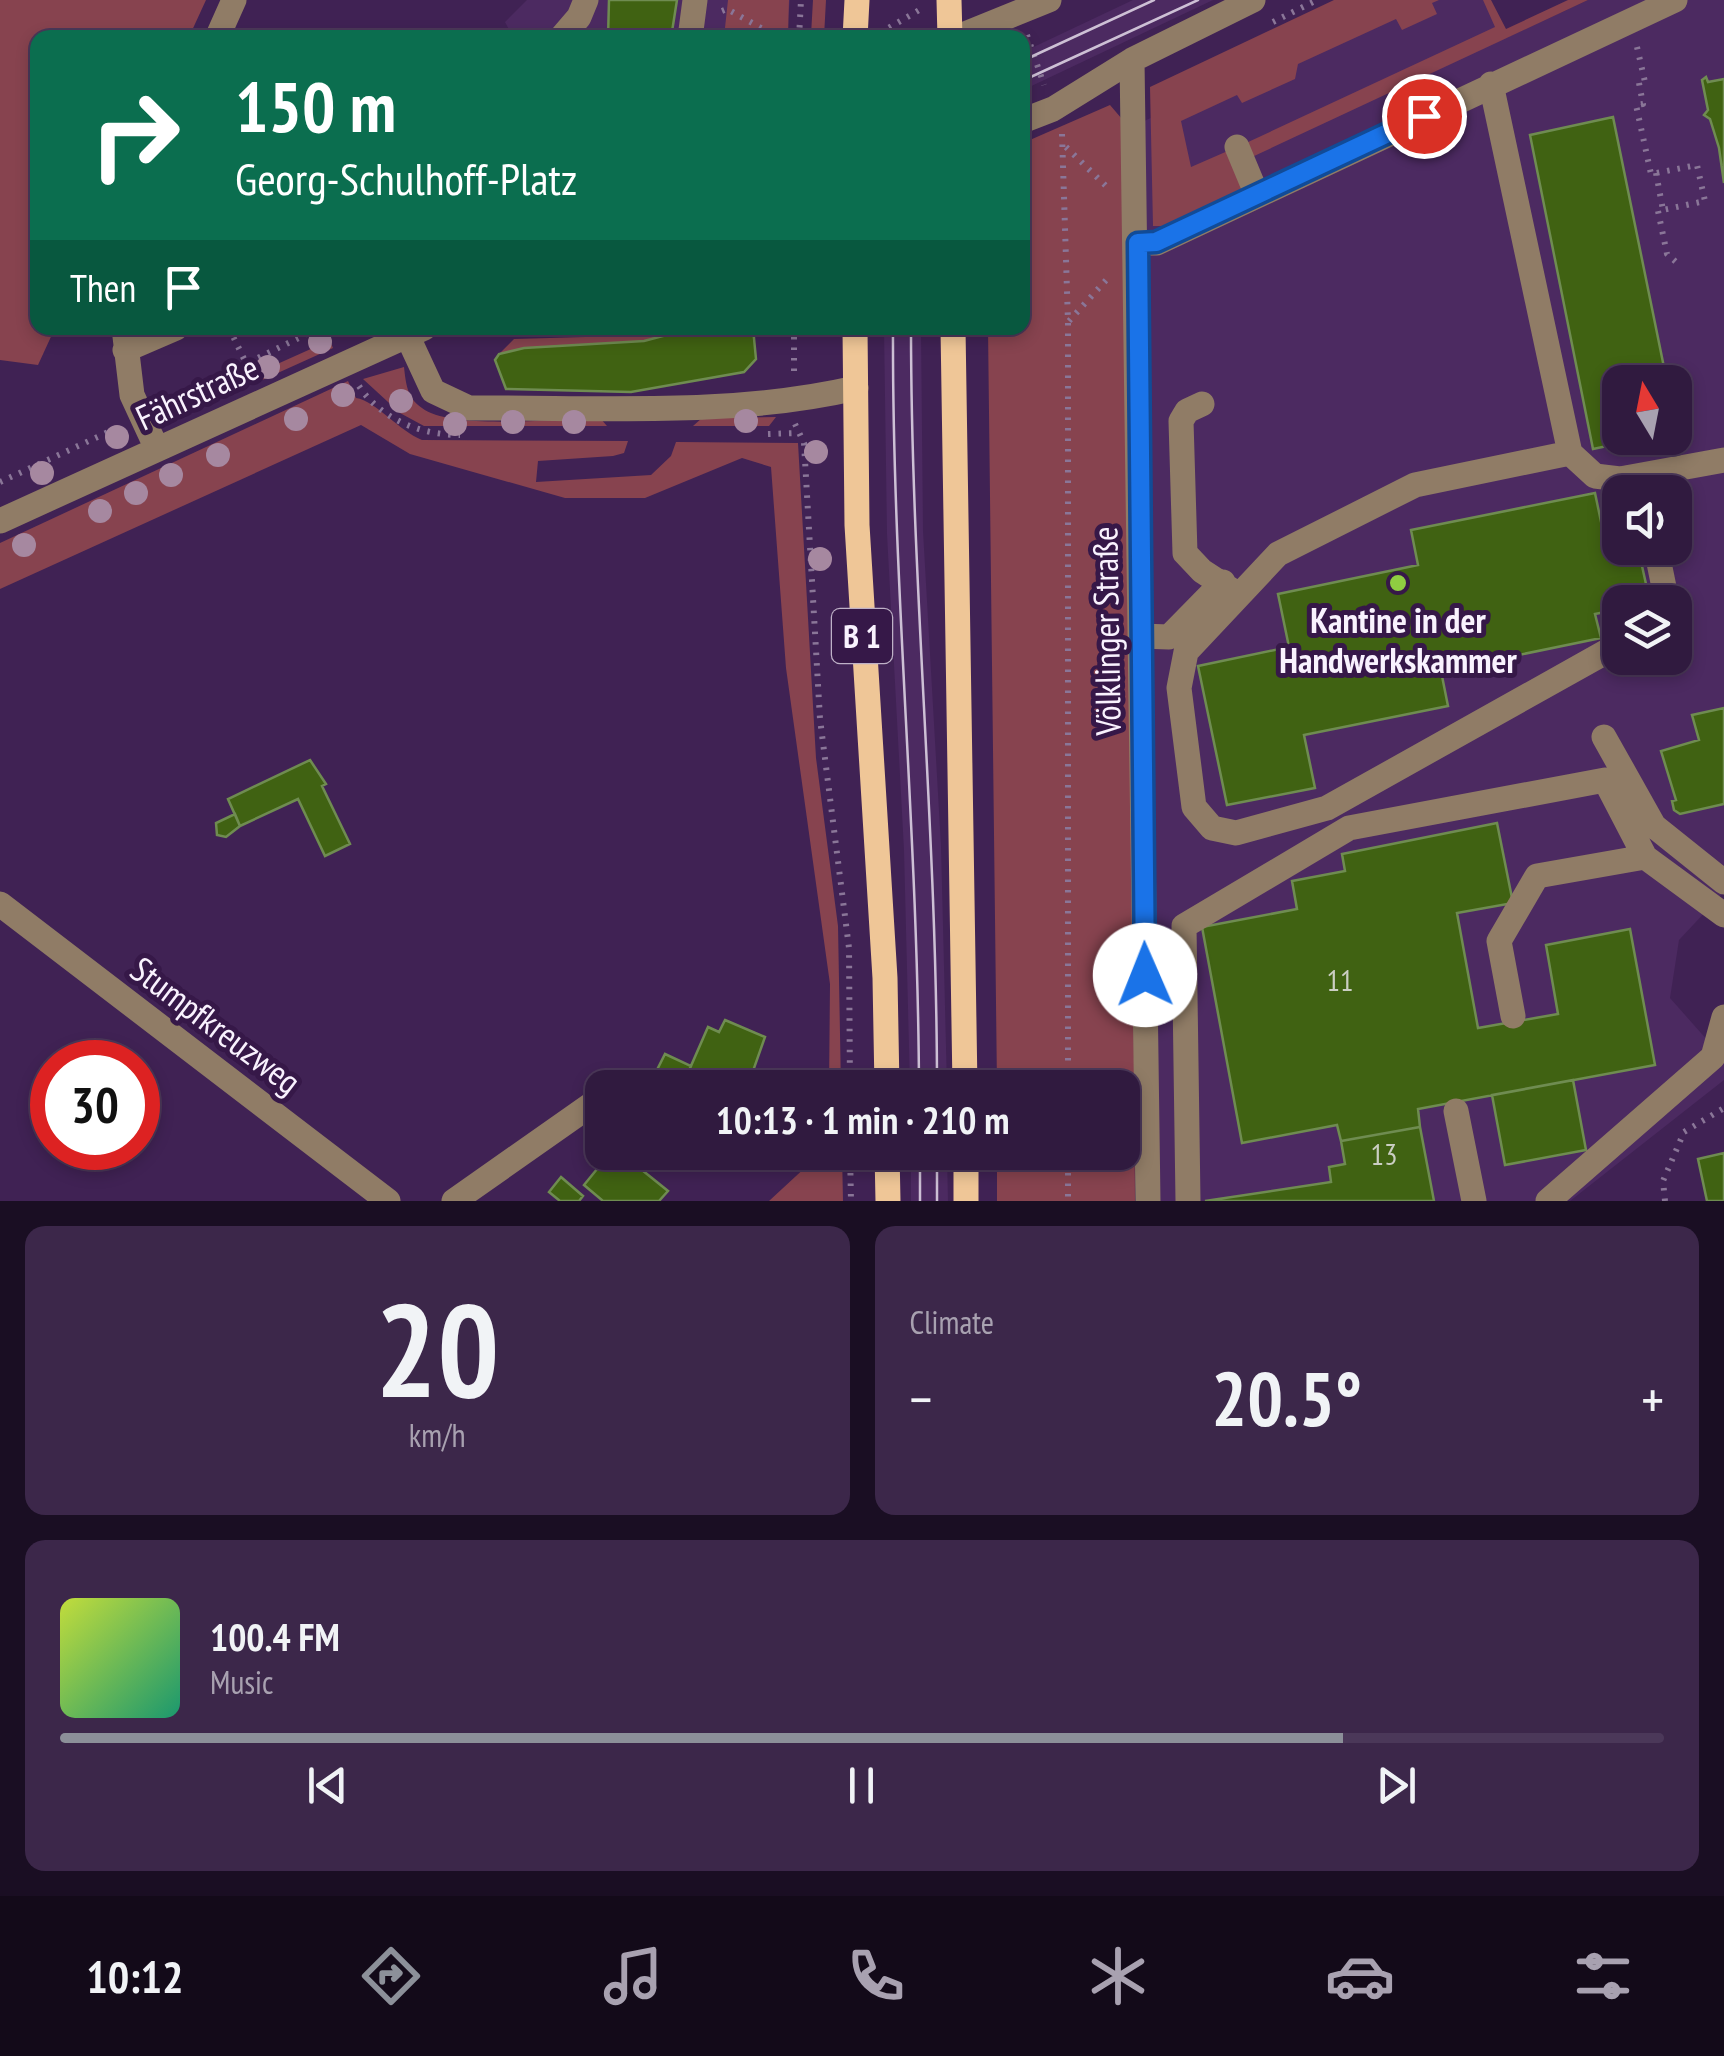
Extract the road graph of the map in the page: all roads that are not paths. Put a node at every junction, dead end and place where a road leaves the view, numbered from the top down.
1 (234, 0) edge
2 (586, 0) edge
3 (857, 0) edge
4 (949, 0) edge
5 (1050, 0) edge
6 (1254, 0) edge
7 (1676, 0) edge
8 (221, 30) edge
9 (568, 30) edge
10 (855, 30) edge
11 (951, 30) edge
12 (973, 30) edge
13 (1132, 60) junction
14 (1491, 84) junction
15 (1030, 117) edge
16 (1237, 147) dead end
17 (1257, 195) junction
18 (1138, 249) junction
19 (407, 335) edge
20 (417, 335) edge
21 (855, 335) edge
22 (952, 335) edge
23 (125, 339) edge
24 (856, 388) junction
25 (1202, 404) dead end
26 (156, 449) junction
27 (1570, 454) junction
28 (1724, 460) edge
29 (1675, 475) edge
30 (1602, 477) edge
31 (0, 521) edge
32 (1231, 588) junction
33 (1141, 636) junction
34 (1602, 654) edge
35 (1604, 737) dead end
36 (1646, 857) junction
37 (1724, 882) edge
38 (0, 904) edge
39 (1724, 915) edge
40 (1513, 1016) dead end
41 (1724, 1018) edge
42 (886, 1070) edge
43 (965, 1070) edge
44 (585, 1109) edge
45 (1456, 1111) dead end
46 (888, 1170) edge
47 (966, 1170) edge
48 (388, 1201) edge
49 (454, 1201) edge
50 (888, 1201) edge
51 (966, 1201) edge
52 (1148, 1201) edge
53 (1188, 1201) edge
54 (1474, 1201) edge
55 (1548, 1201) edge

1 - 8 street
2 - 9 street
3 - 10 main road
4 - 11 main road
5 - 12 street
6 - 13 street
7 - 14 street
13 - 15 street
13 - 18 street, Völklinger Straße
14 - 17 street
14 - 27 street
16 - 17 street
17 - 18 street
18 - 33 street, Völklinger Straße
19 - 26 street, Fährstraße
20 - 24 street
21 - 24 main road, B 1
22 - 43 main road
23 - 26 street
24 - 42 main road, B 1
25 - 32 street
26 - 31 street, Fährstraße
27 - 30 street
27 - 32 street
28 - 29 street
32 - 33 street
32 - 34 street
33 - 52 street, Völklinger Straße
35 - 37 street
36 - 39 street
36 - 40 street
36 - 53 street
38 - 48 street, Stumpfkreuzweg
41 - 55 street
44 - 49 street
45 - 54 street
46 - 50 main road
47 - 51 main road

